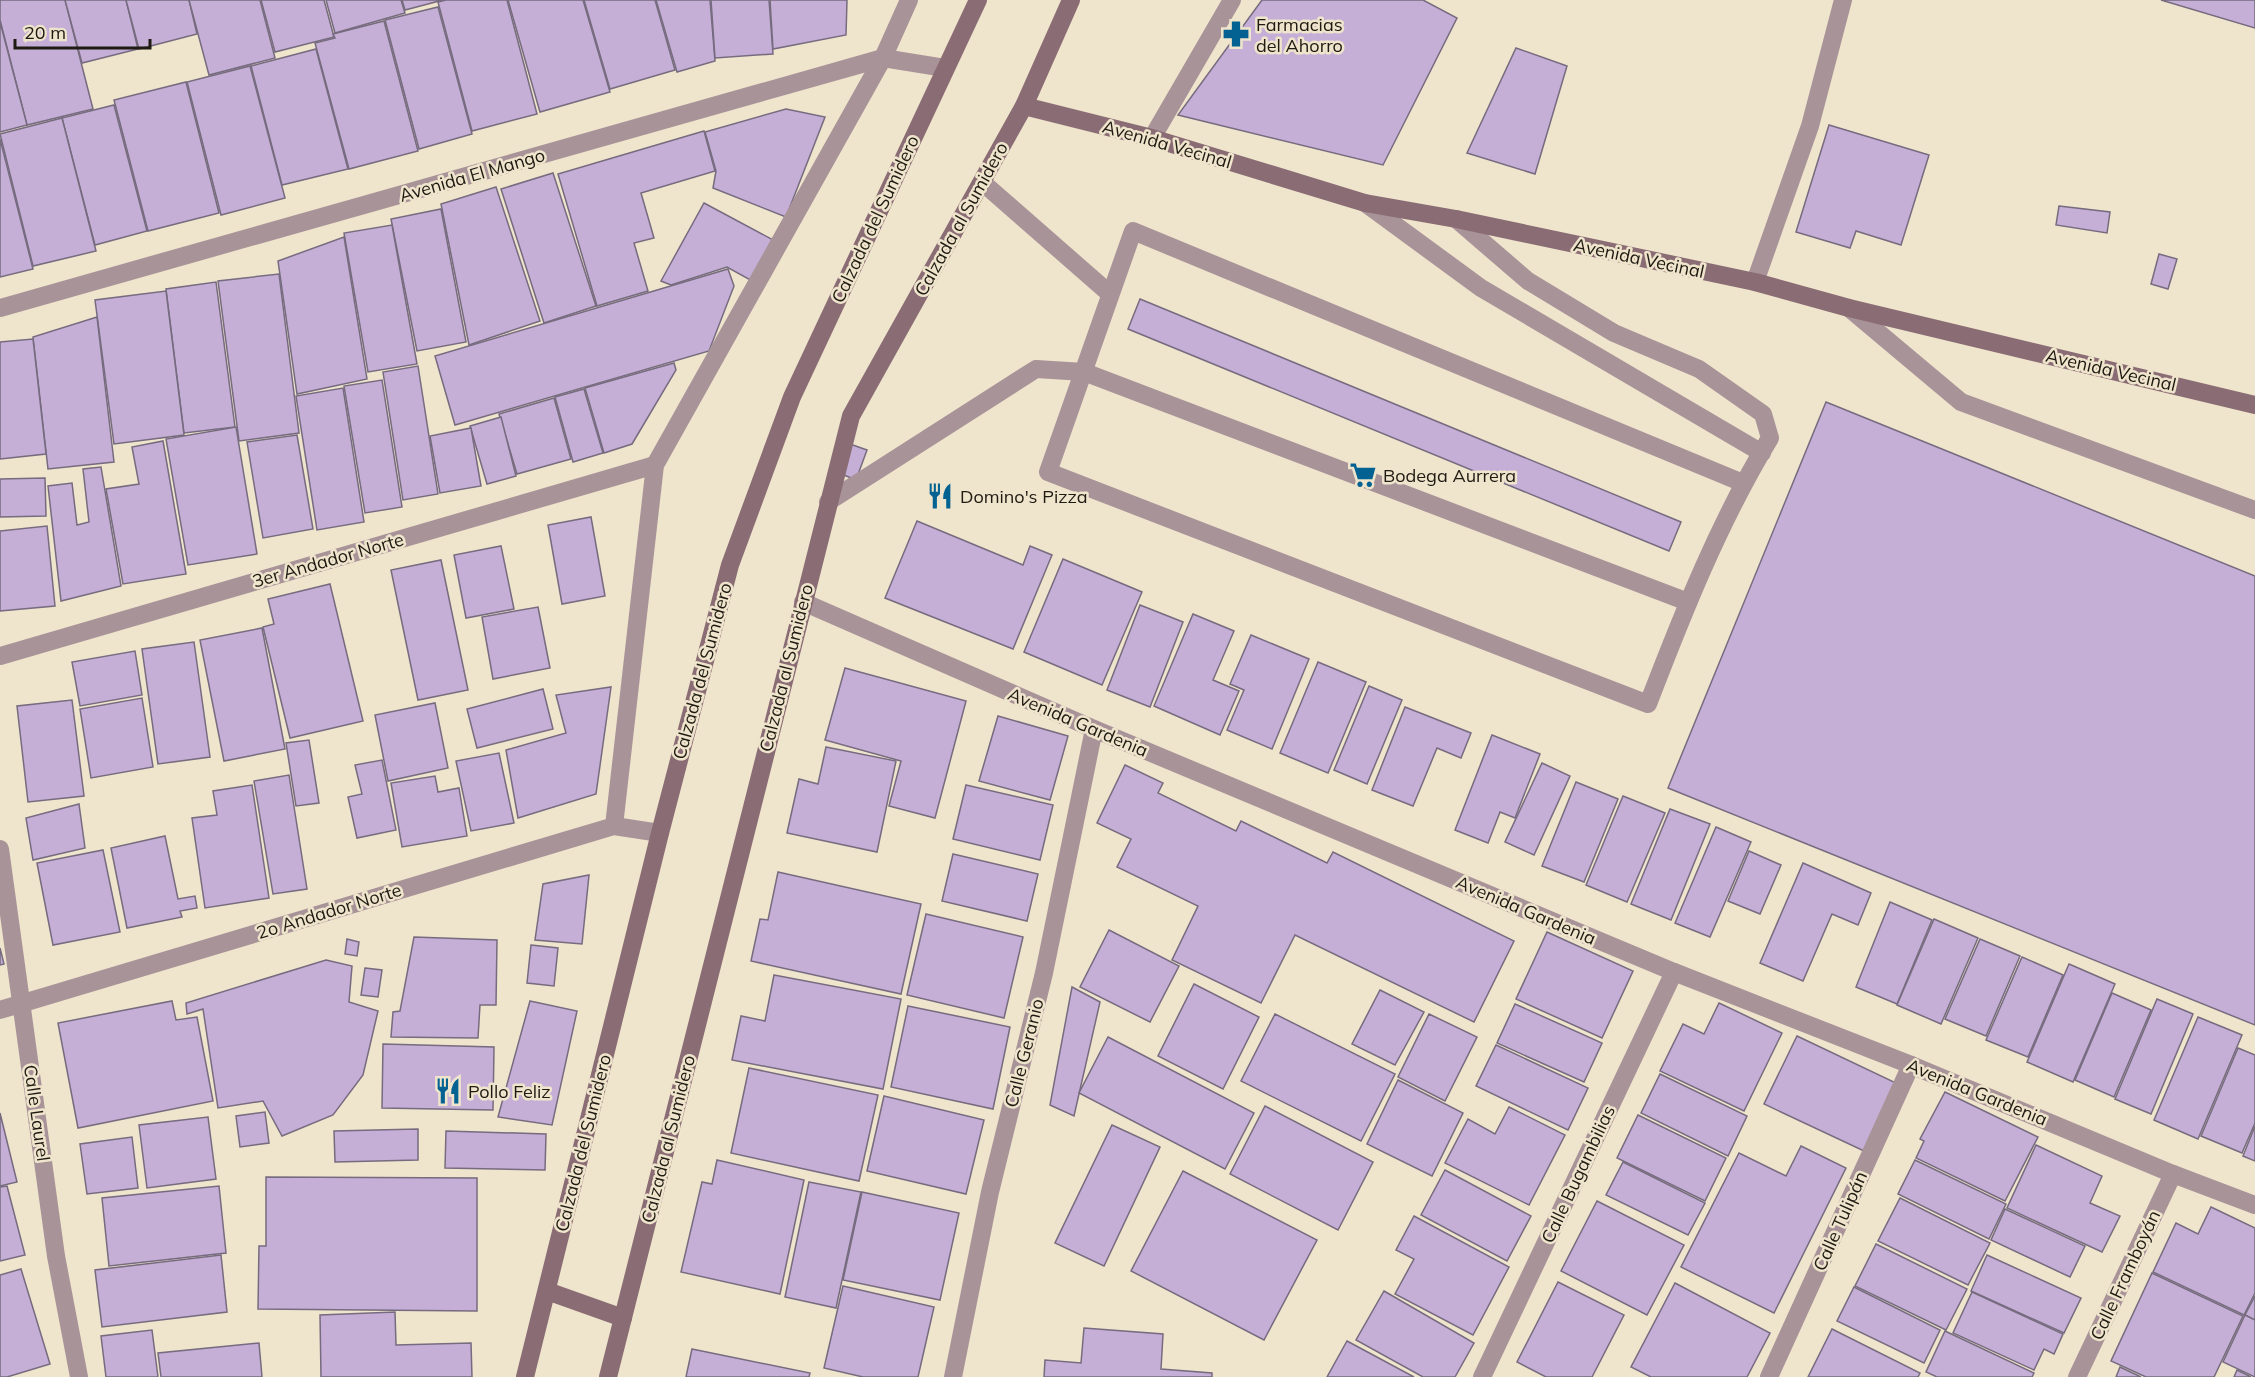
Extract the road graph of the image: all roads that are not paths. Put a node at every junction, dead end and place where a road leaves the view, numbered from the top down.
1 (909, 0) edge
2 (978, 0) edge
3 (1071, 0) edge
4 (1232, 0) edge
5 (1843, 0) edge
6 (883, 58) junction
7 (945, 68) junction
8 (1024, 106) junction
9 (1152, 138) junction
10 (982, 182) junction
11 (1365, 203) junction
12 (1456, 219) junction
13 (1755, 282) junction
14 (1110, 294) junction
15 (0, 308) edge
16 (1849, 308) junction
17 (1084, 372) junction
18 (2255, 405) edge
19 (1761, 453) junction
20 (655, 465) junction
21 (1743, 483) junction
22 (828, 502) junction
23 (2255, 510) edge
24 (803, 602) junction
25 (1688, 602) junction
26 (0, 656) edge
27 (1094, 729) junction
28 (614, 826) junction
29 (660, 833) junction
30 (0, 849) edge
31 (1674, 972) junction
32 (22, 1002) junction
33 (0, 1010) edge
34 (1911, 1065) junction
35 (2173, 1174) junction
36 (2255, 1205) edge
37 (547, 1291) junction
38 (623, 1318) junction
39 (79, 1377) edge
40 (525, 1377) edge
41 (608, 1377) edge
42 (953, 1377) edge
43 (1482, 1377) edge
44 (1769, 1377) edge
45 (2077, 1377) edge

1 - 6 street
2 - 7 main road, Calzada del Sumidero
3 - 8 main road, Calzada al Sumidero
4 - 9 street
5 - 13 street
6 - 7 street, Avenida El Mango
6 - 15 street, Avenida El Mango
6 - 20 street
7 - 29 main road, Calzada del Sumidero
8 - 9 main road, Avenida Vecinal
8 - 10 main road, Calzada al Sumidero
9 - 11 main road, Avenida Vecinal
10 - 14 street
10 - 22 main road, Calzada al Sumidero
11 - 12 main road, Avenida Vecinal
11 - 19 street
12 - 13 main road, Avenida Vecinal
12 - 19 street
13 - 16 main road, Avenida Vecinal
14 - 17 street
14 - 21 street
16 - 18 main road, Avenida Vecinal
16 - 23 street
17 - 22 street
17 - 25 street
17 - 25 street
19 - 21 street
20 - 26 street, 3er Andador Norte
20 - 28 street
21 - 25 street
22 - 24 main road, Calzada al Sumidero
24 - 27 street, Avenida Gardenia
24 - 38 main road, Calzada al Sumidero
27 - 31 street, Avenida Gardenia
27 - 42 street, Calle Geranio
28 - 29 street, 2o Andador Norte
28 - 32 street, 2o Andador Norte
29 - 37 main road, Calzada del Sumidero
30 - 32 street, Calle Laurel
31 - 34 street, Avenida Gardenia
31 - 43 street, Calle Bugambilias
32 - 33 street, 2o Andador Norte
32 - 39 street, Calle Laurel
34 - 35 street, Avenida Gardenia
34 - 44 street, Calle Tulipán
35 - 36 street, Avenida Gardenia
35 - 45 street, Calle Framboyán
37 - 38 main road
37 - 40 main road, Calzada del Sumidero
38 - 41 main road, Calzada al Sumidero

